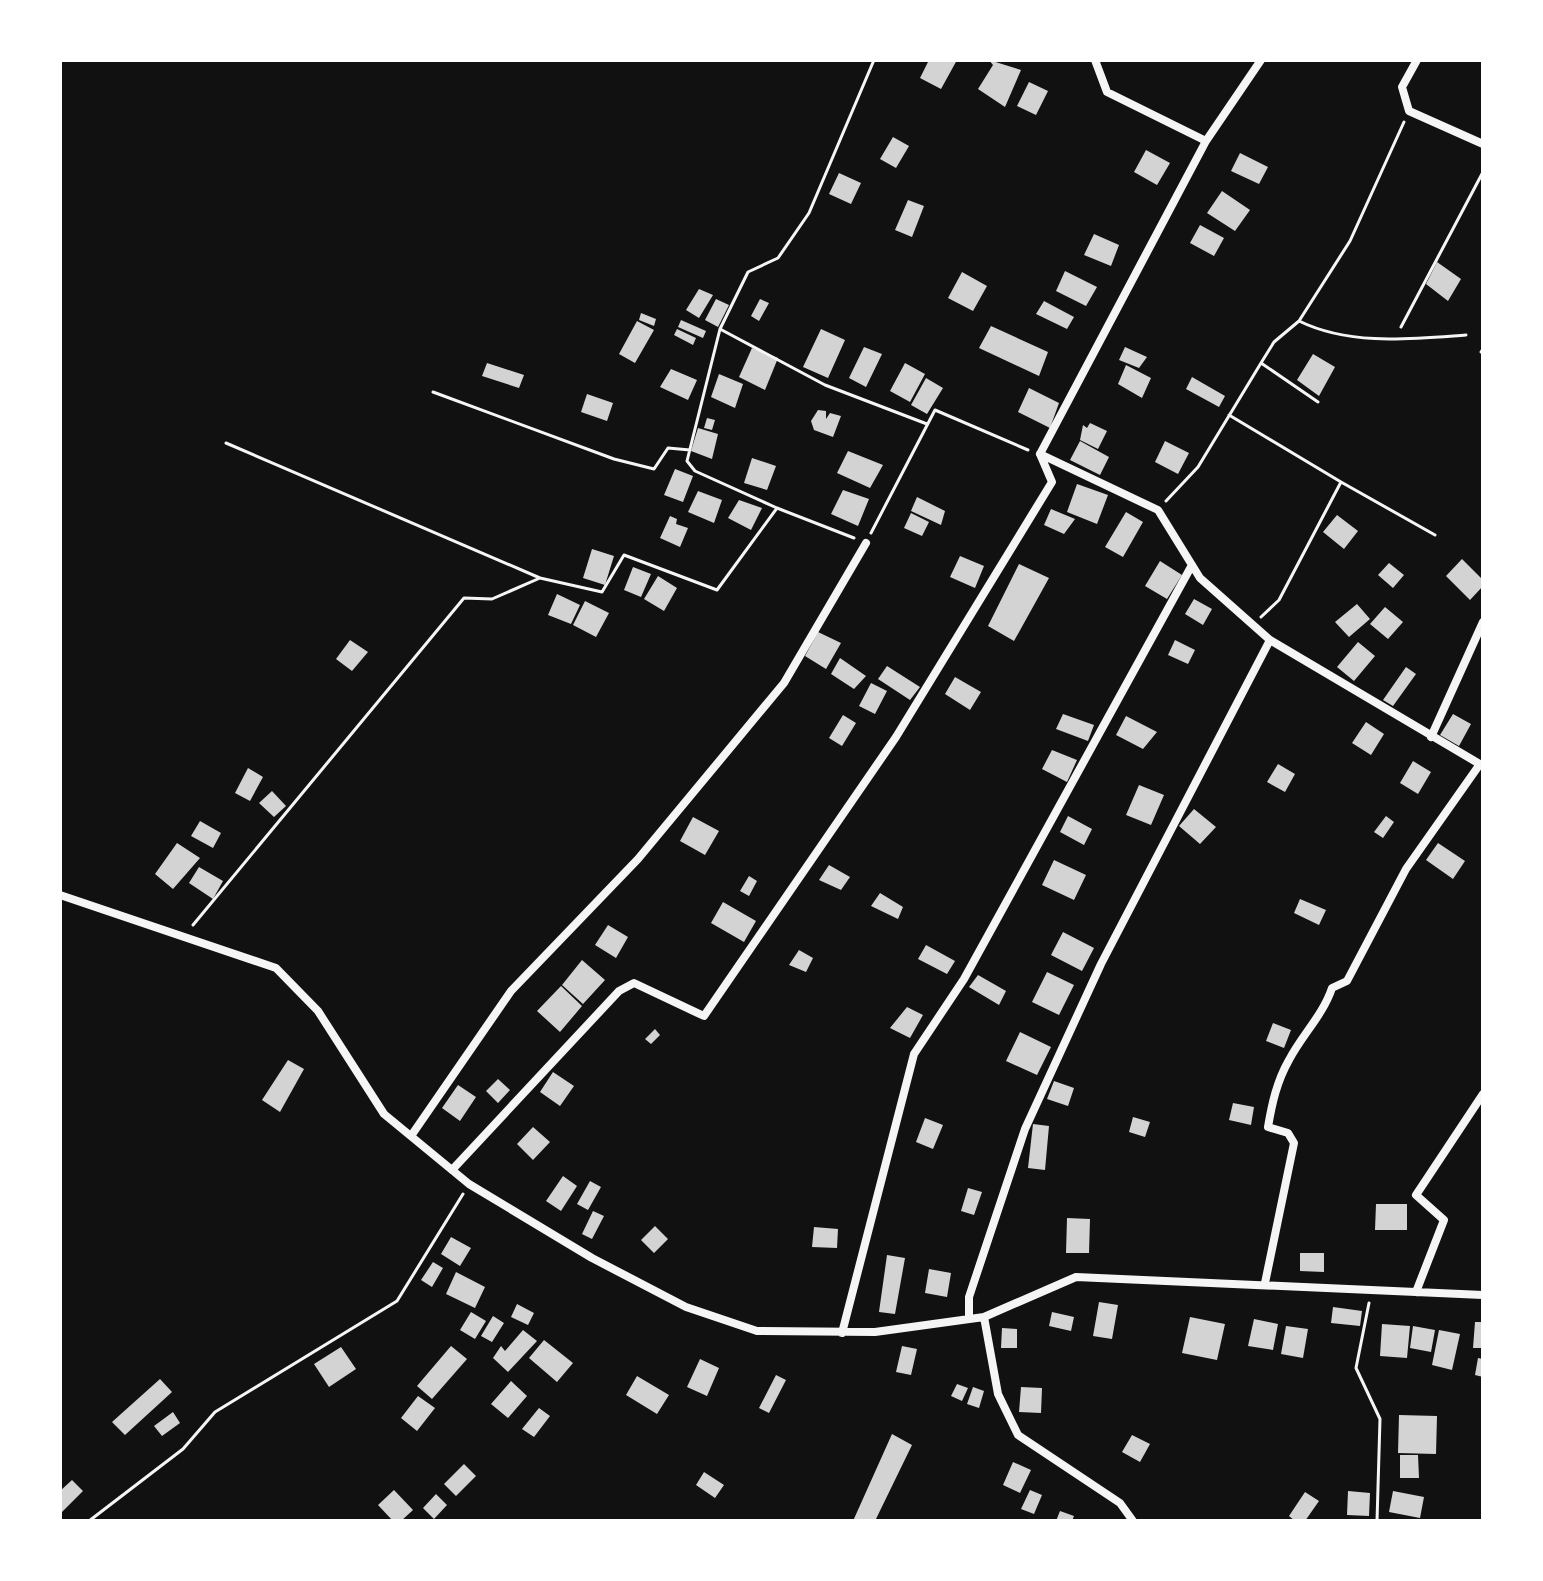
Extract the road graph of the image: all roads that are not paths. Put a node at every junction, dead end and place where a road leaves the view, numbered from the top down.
1 (1095, 60) edge
2 (1261, 60) edge
3 (1417, 60) edge
4 (1206, 141) junction
5 (1483, 144) edge
6 (1040, 454) junction
7 (866, 543) road end
8 (1192, 565) junction
9 (1483, 622) edge
10 (1270, 640) junction
11 (1431, 737) junction
12 (1482, 765) edge
13 (60, 895) edge
14 (1483, 1094) edge
15 (411, 1136) junction
16 (452, 1170) junction
17 (1265, 1283) junction
18 (1416, 1292) junction
19 (1483, 1295) edge
20 (984, 1317) junction
21 (969, 1318) junction
22 (842, 1333) junction
23 (1133, 1521) edge

1 - 4 street
2 - 4 street
3 - 5 street
4 - 6 street
6 - 8 street
6 - 16 street
7 - 15 street
8 - 10 street
8 - 22 street
9 - 11 street
10 - 11 street
10 - 21 street
11 - 12 street
12 - 17 street
13 - 15 street
14 - 18 street
15 - 16 street
16 - 22 street
17 - 18 street
17 - 20 street
18 - 19 street
20 - 21 street
20 - 23 street
21 - 22 street

